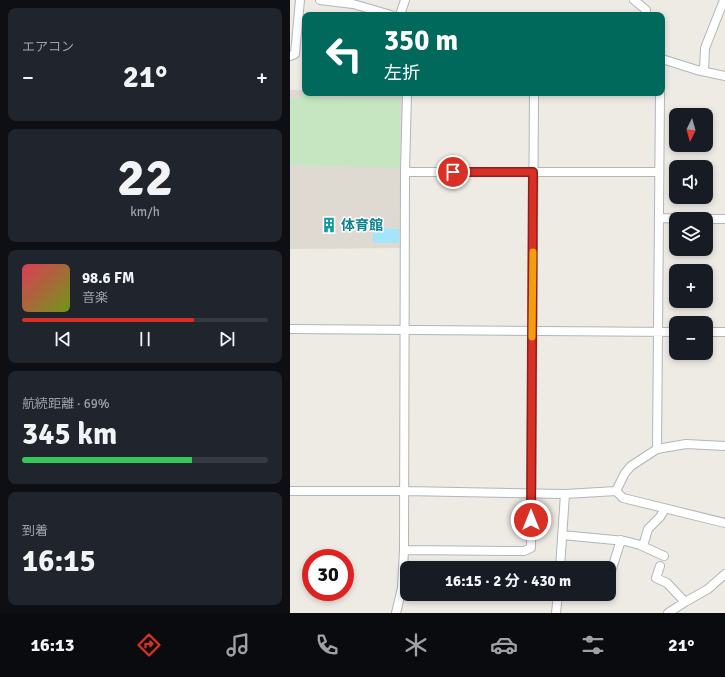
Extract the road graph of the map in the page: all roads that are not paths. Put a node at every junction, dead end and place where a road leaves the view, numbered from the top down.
1 (300, 0) edge
2 (320, 0) edge
3 (405, 0) edge
4 (634, 0) edge
5 (724, 0) edge
6 (380, 12) edge
7 (401, 12) edge
8 (646, 12) edge
9 (290, 56) edge
10 (665, 61) edge
11 (704, 71) junction
12 (725, 76) edge
13 (407, 96) edge
14 (534, 96) edge
15 (660, 96) edge
16 (406, 172) junction
17 (533, 172) junction
18 (659, 172) junction
19 (660, 218) junction
20 (669, 218) edge
21 (713, 219) edge
22 (725, 219) edge
23 (290, 329) edge
24 (406, 331) junction
25 (532, 331) junction
26 (659, 332) junction
27 (669, 332) edge
28 (713, 332) edge
29 (725, 332) edge
30 (725, 446) edge
31 (658, 449) junction
32 (290, 491) edge
33 (405, 491) junction
34 (616, 491) junction
35 (531, 492) junction
36 (565, 494) junction
37 (665, 509) junction
38 (725, 523) edge
39 (562, 535) junction
40 (621, 540) junction
41 (643, 546) junction
42 (404, 550) junction
43 (664, 556) dead end
44 (560, 561) edge
45 (614, 561) edge
46 (660, 566) dead end
47 (725, 574) edge
48 (557, 601) edge
49 (685, 602) junction
50 (396, 613) edge
51 (556, 613) edge
52 (668, 613) edge

1 - 9 street
2 - 6 street
3 - 7 street
4 - 8 street
5 - 11 street
10 - 11 street
11 - 12 street
13 - 16 street
14 - 17 street
15 - 18 street
16 - 17 street
16 - 24 street
17 - 18 street
17 - 25 street
18 - 19 street
19 - 20 street
19 - 26 street
21 - 22 street
23 - 24 street
24 - 25 street
24 - 33 street
25 - 26 street
25 - 35 street
26 - 27 street
26 - 31 street
28 - 29 street
30 - 31 street
31 - 34 street
32 - 33 street
33 - 35 street
33 - 42 street
34 - 36 street
34 - 37 street
35 - 36 street
35 - 42 street
36 - 39 street
37 - 38 street
37 - 41 street
39 - 40 street
39 - 44 street
40 - 41 street
40 - 45 street
41 - 43 street
42 - 50 street
46 - 49 street
47 - 49 street
48 - 51 street
49 - 52 street

